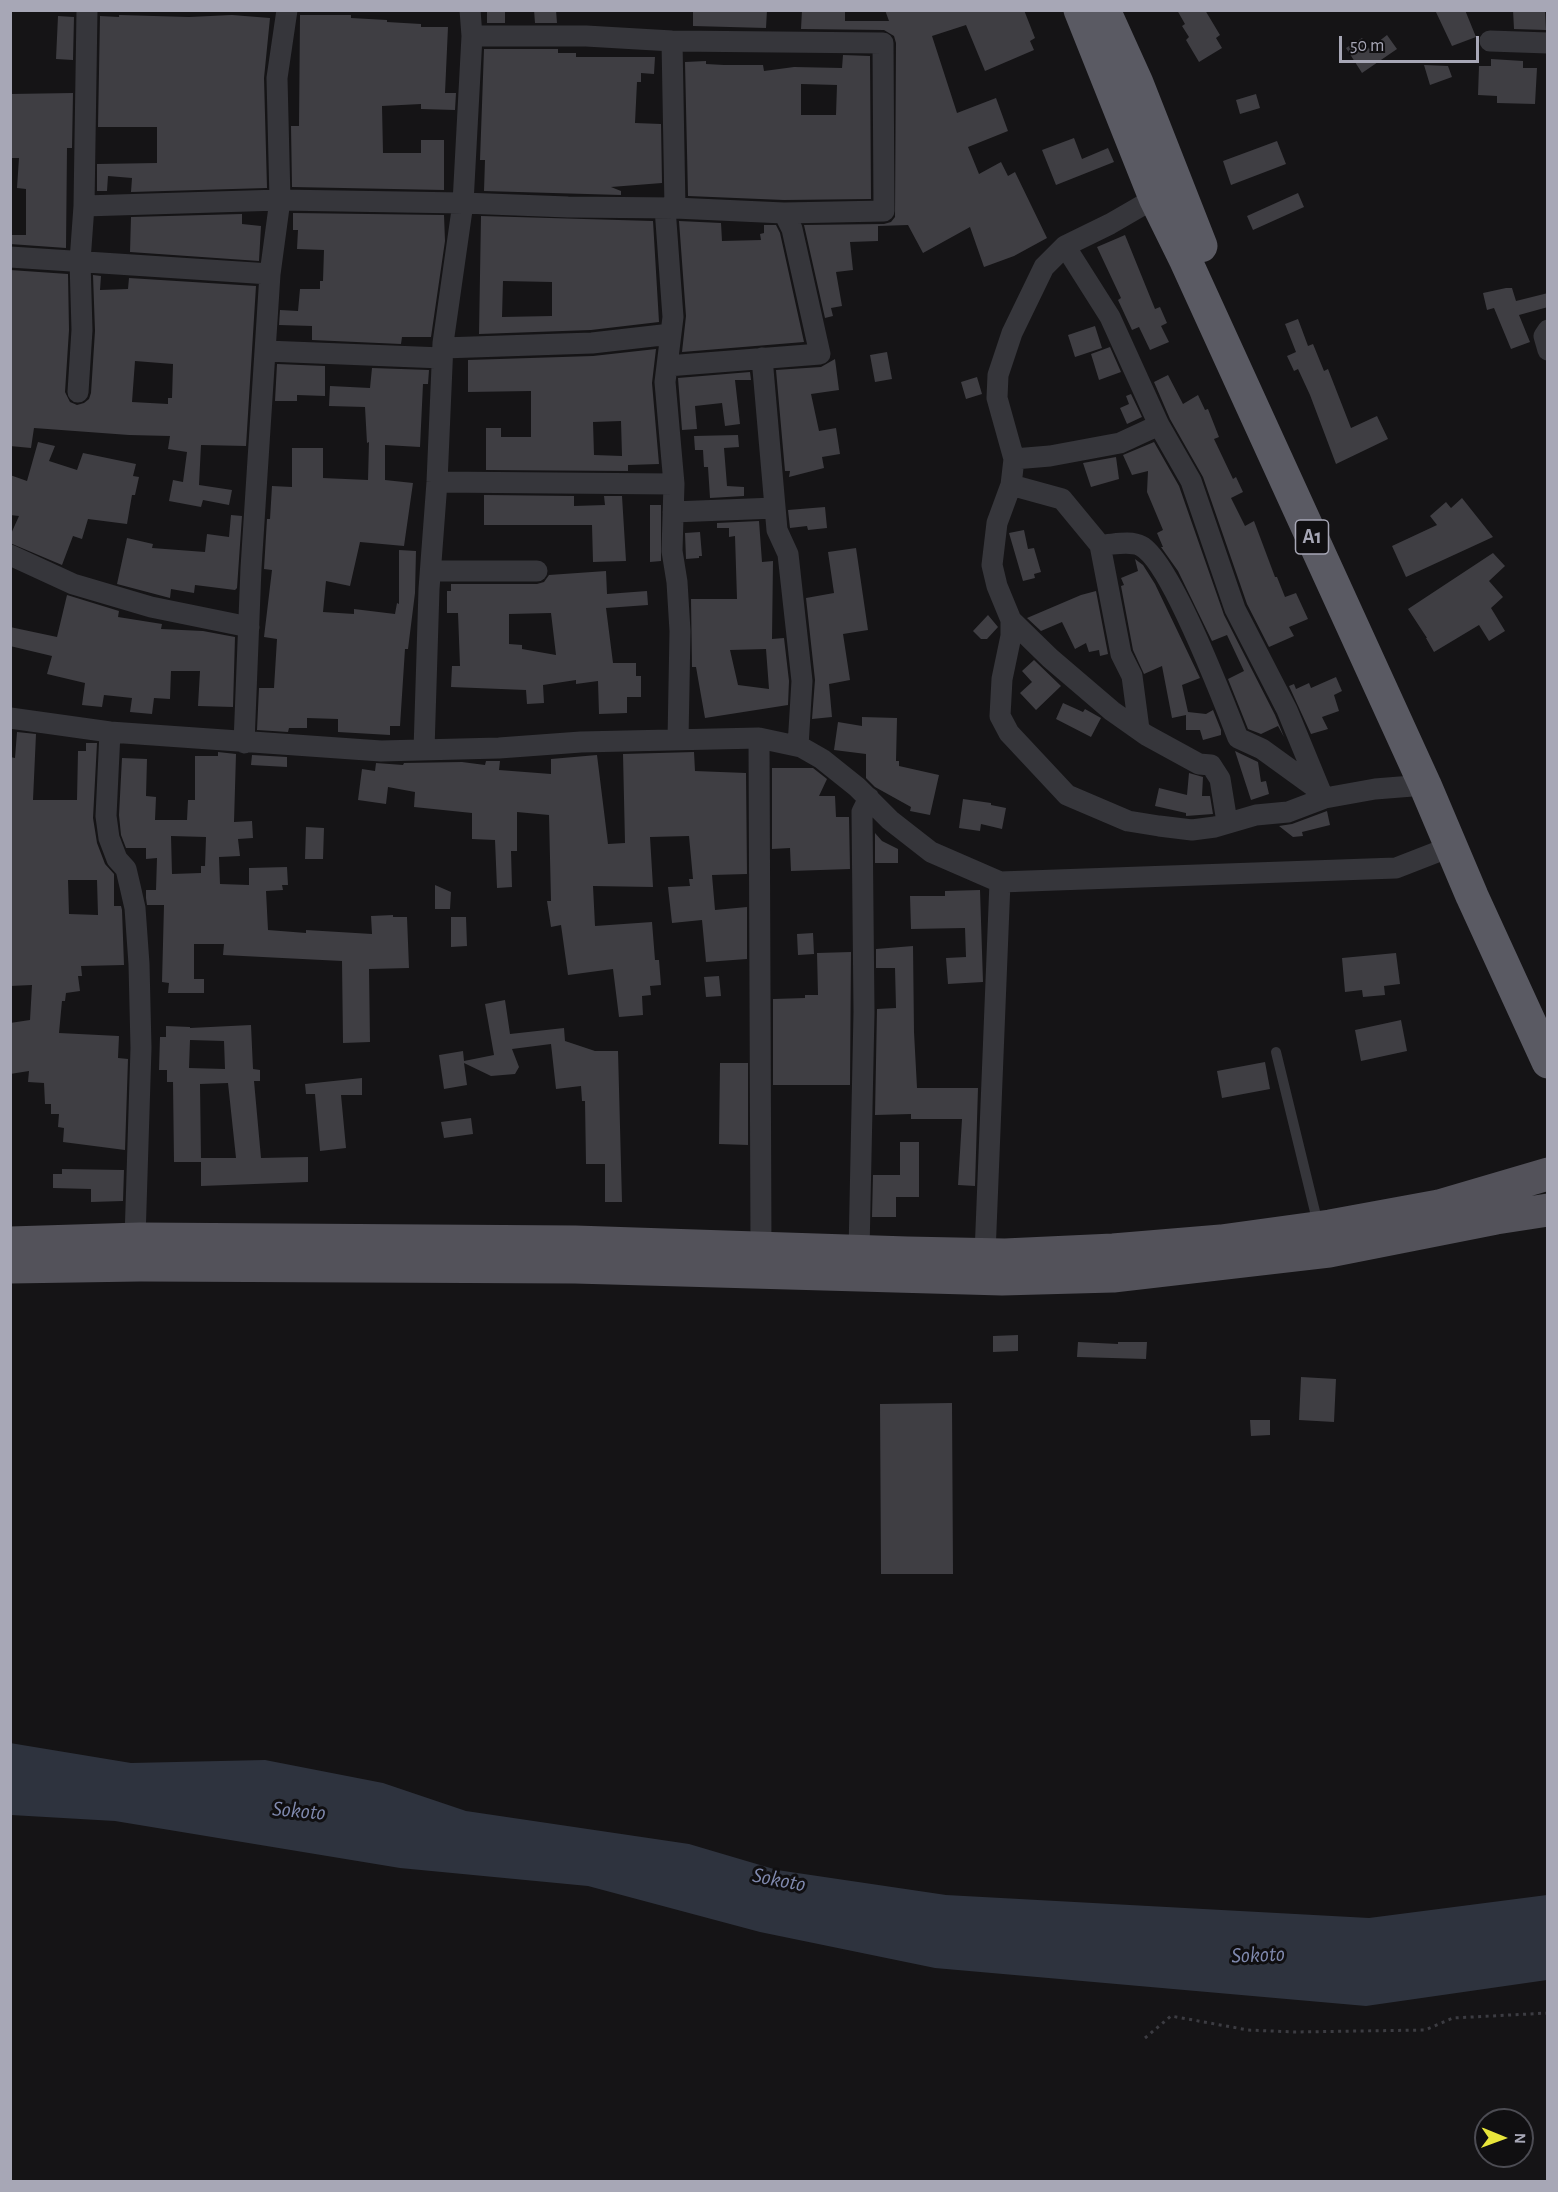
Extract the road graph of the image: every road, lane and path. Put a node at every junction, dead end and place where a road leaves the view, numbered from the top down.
1 (87, 10) edge
2 (287, 10) edge
3 (470, 10) edge
4 (1080, 10) edge
5 (1104, 10) edge
6 (472, 36) junction
7 (672, 41) junction
8 (1490, 41) dead end
9 (1548, 43) edge
10 (1155, 198) junction
11 (280, 200) junction
12 (463, 202) junction
13 (84, 206) junction
14 (670, 208) junction
15 (784, 213) junction
16 (1065, 246) junction
17 (10, 257) edge
18 (80, 261) junction
19 (270, 274) junction
20 (1548, 330) edge
21 (671, 334) junction
22 (1548, 350) edge
23 (266, 351) junction
24 (443, 353) junction
25 (762, 358) junction
26 (667, 366) junction
27 (78, 392) dead end
28 (1160, 424) junction
29 (1014, 459) junction
30 (437, 482) junction
31 (674, 484) junction
32 (1011, 485) junction
33 (775, 508) junction
34 (673, 512) junction
35 (1100, 545) junction
36 (10, 555) edge
37 (431, 571) junction
38 (537, 571) dead end
39 (1354, 610) junction
40 (1011, 620) junction
41 (249, 627) junction
42 (10, 718) edge
43 (1139, 729) junction
44 (110, 732) junction
45 (759, 738) junction
46 (678, 740) junction
47 (244, 743) junction
48 (798, 746) junction
49 (424, 750) junction
50 (1425, 785) junction
51 (1322, 794) junction
52 (869, 798) junction
53 (1227, 822) junction
54 (1450, 847) junction
55 (1000, 882) junction
56 (1548, 1006) edge
57 (1276, 1052) dead end
58 (1548, 1062) edge
59 (1548, 1174) edge
60 (1548, 1210) edge
61 (1319, 1227) junction
62 (135, 1239) junction
63 (10, 1243) edge
64 (761, 1248) junction
65 (859, 1252) junction
66 (985, 1254) junction
67 (10, 1267) edge
68 (1548, 2013) edge
69 (1145, 2038) dead end

1 - 13 street
2 - 11 street
3 - 6 street
4 - 10 highway, A1
5 - 39 highway, A1
6 - 7 street
6 - 12 street
7 - 14 street
7 - 15 street
8 - 9 street
10 - 16 street
10 - 39 highway, A1
11 - 12 street
11 - 13 street
11 - 19 street
12 - 14 street
12 - 24 street
13 - 18 street
14 - 15 street
14 - 21 street
15 - 25 street
16 - 28 street
16 - 29 street
17 - 18 street
18 - 19 street
18 - 27 street
19 - 23 street
20 - 22 street
21 - 24 street
21 - 26 street
23 - 24 street
23 - 41 street
24 - 30 street
25 - 26 street
25 - 33 street
26 - 31 street
28 - 29 street
28 - 51 street
29 - 32 street
30 - 31 street
30 - 37 street
31 - 34 street
32 - 35 street
32 - 40 street
33 - 34 street
33 - 48 street
34 - 46 street
35 - 43 street
35 - 51 street
36 - 41 street
37 - 38 street
37 - 49 street
39 - 50 highway, A1
39 - 56 highway, A1
40 - 43 street
40 - 53 street
41 - 47 street
42 - 44 street
43 - 53 street
44 - 47 street
44 - 62 street
45 - 46 street
45 - 48 street
45 - 64 street
46 - 49 street
47 - 49 street
48 - 52 street
50 - 51 street
50 - 54 highway, A1
51 - 53 street
52 - 55 street
52 - 65 street
54 - 55 street
54 - 58 highway, A1
55 - 66 street
57 - 61 lane
59 - 61 main road
60 - 67 main road
61 - 66 main road
62 - 63 main road
62 - 64 main road
64 - 65 main road
65 - 66 main road
68 - 69 path

